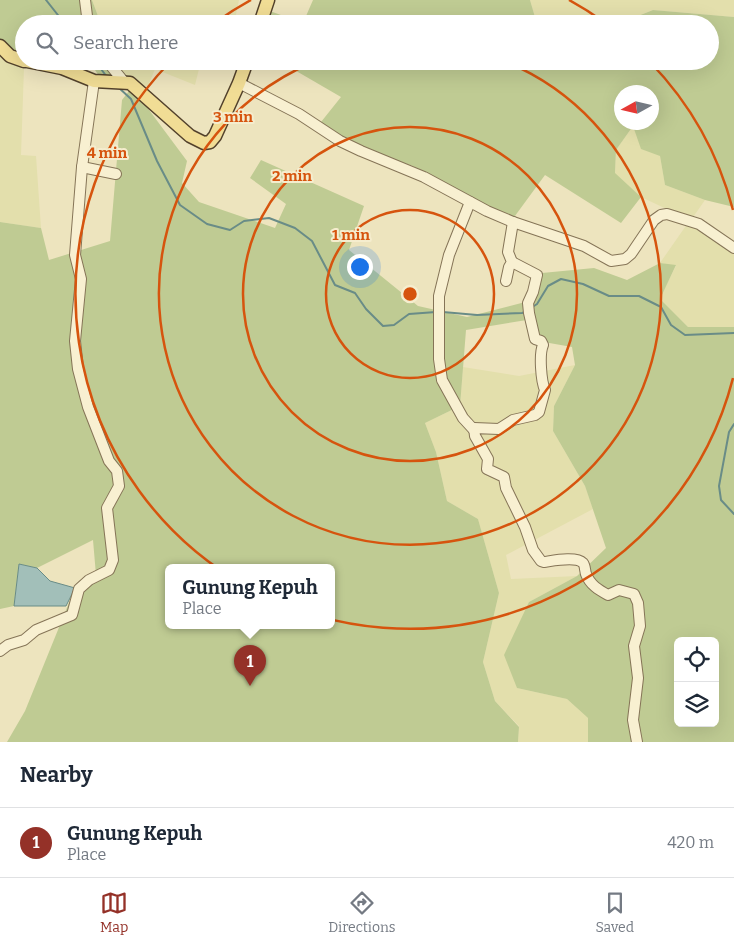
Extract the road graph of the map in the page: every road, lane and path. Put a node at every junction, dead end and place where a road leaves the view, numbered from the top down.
1 (85, 0) edge
2 (268, 0) edge
3 (87, 15) edge
4 (263, 15) edge
5 (0, 46) edge
6 (15, 58) edge
7 (67, 70) edge
8 (114, 70) edge
9 (243, 70) edge
10 (122, 81) junction
11 (99, 82) junction
12 (239, 83) junction
13 (82, 167) junction
14 (116, 174) dead end
15 (470, 202) junction
16 (513, 222) junction
17 (734, 248) edge
18 (512, 262) junction
19 (506, 281) dead end
20 (474, 430) junction
21 (0, 651) edge
22 (637, 742) edge

1 - 3 street
2 - 4 main road
5 - 6 main road
7 - 11 main road
8 - 10 street
9 - 12 main road
10 - 11 main road
10 - 12 main road
11 - 13 street
12 - 15 street
13 - 14 street
13 - 21 street
15 - 16 street
15 - 20 street
16 - 17 street
16 - 18 street
18 - 19 street
18 - 20 street
20 - 22 street

